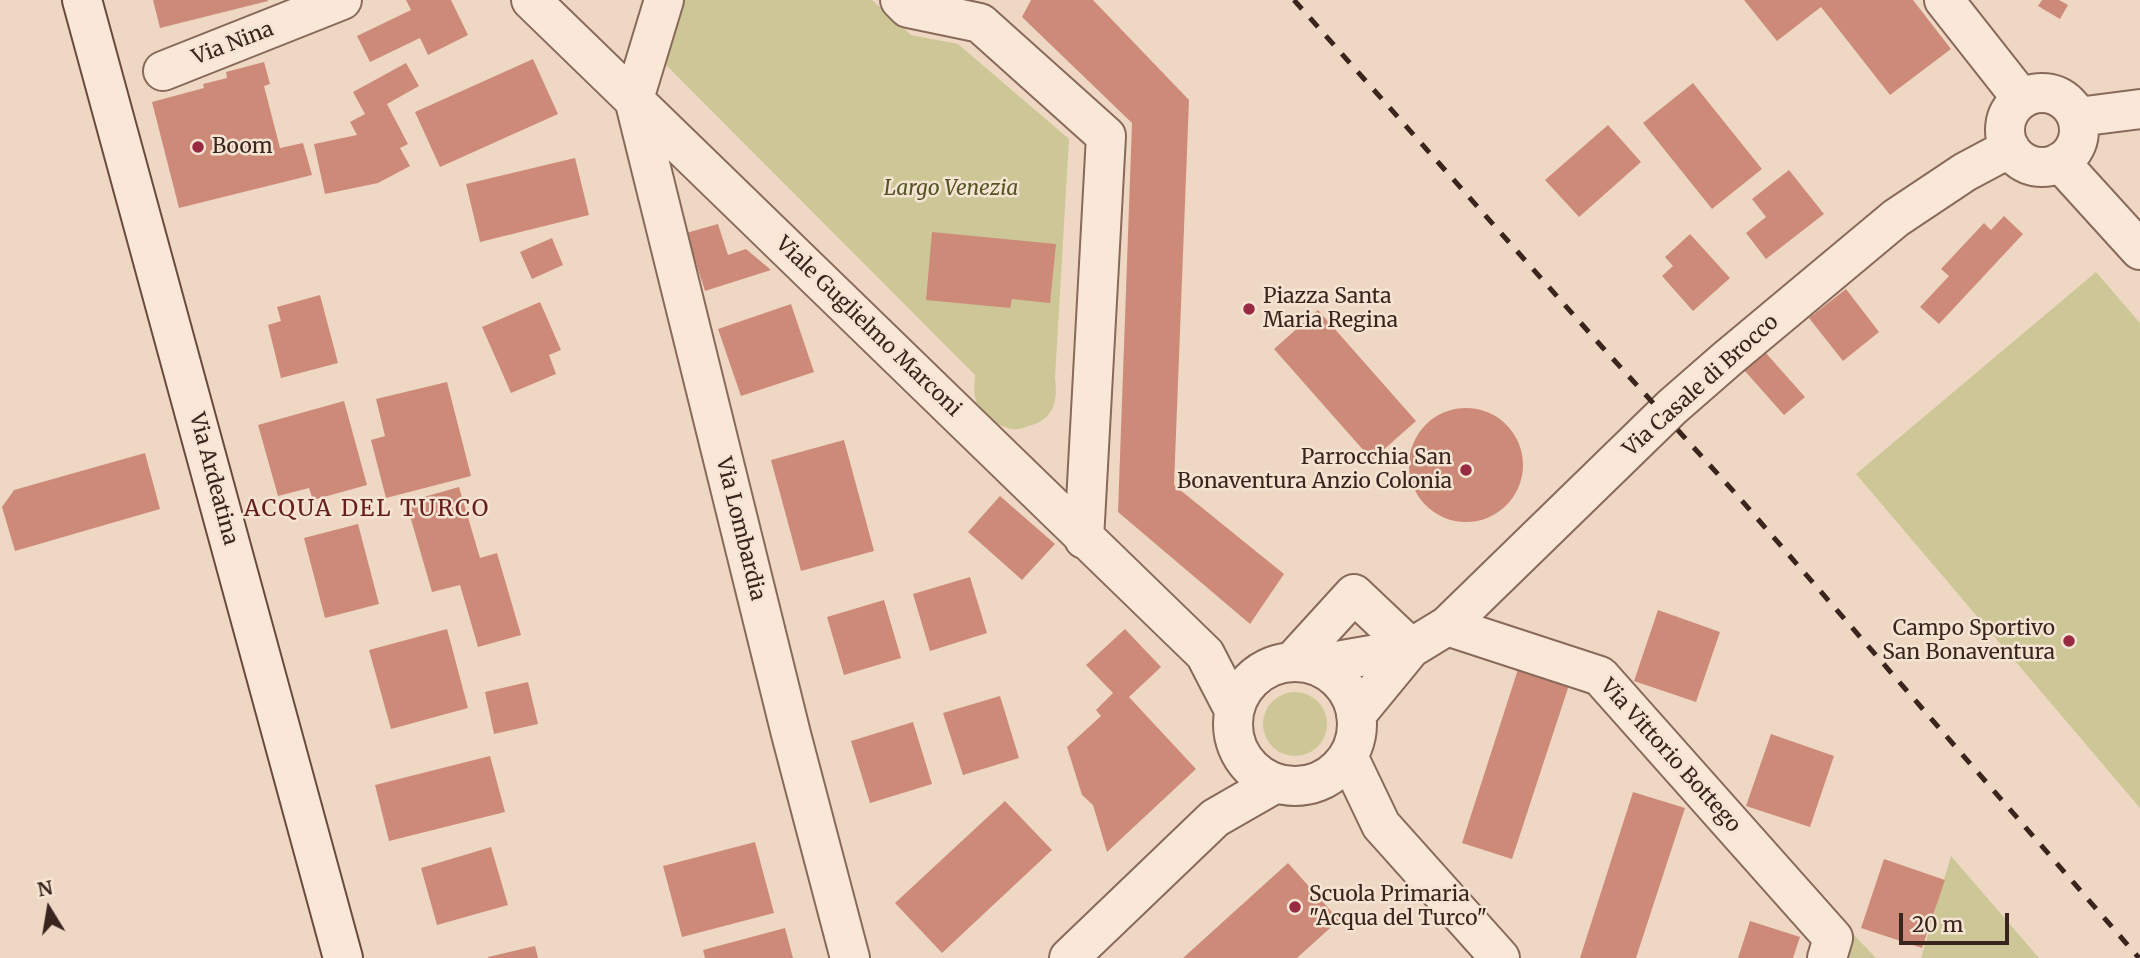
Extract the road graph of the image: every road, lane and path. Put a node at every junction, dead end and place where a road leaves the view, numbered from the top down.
1 (82, 0) edge
2 (342, 0) edge
3 (531, 0) edge
4 (664, 0) edge
5 (900, 0) edge
6 (1944, 0) edge
7 (294, 9) edge
8 (163, 71) dead end
9 (634, 99) junction
10 (2022, 99) junction
11 (2140, 108) edge
12 (2078, 117) junction
13 (2010, 148) junction
14 (2060, 162) junction
15 (2140, 250) edge
16 (1084, 538) junction
17 (1447, 626) junction
18 (1411, 649) junction
19 (1205, 654) junction
20 (1288, 666) junction
21 (1234, 710) junction
22 (1356, 715) junction
23 (1237, 748) junction
24 (1348, 756) junction
25 (1295, 783) junction
26 (1215, 818) junction
27 (1381, 825) junction
28 (343, 958) edge
29 (850, 958) edge
30 (1069, 958) edge
31 (1500, 958) edge
32 (1827, 958) edge

1 - 28 street, Via Ardeatina
2 - 7 street, Via Nina
3 - 9 street, Viale Guglielmo Marconi
4 - 9 street
5 - 16 street
6 - 10 street
7 - 8 street, Via Nina
9 - 16 street, Viale Guglielmo Marconi
9 - 29 street, Via Lombardia
10 - 12 street
10 - 13 street
11 - 12 street
12 - 14 street
13 - 14 street
13 - 17 street, Via Casale di Brocco
14 - 15 street
16 - 19 street, Viale Guglielmo Marconi
17 - 18 street, Via Casale di Brocco
17 - 32 street, Via Vittorio Bottego
18 - 20 street
18 - 20 street
18 - 22 street
19 - 20 street, Viale Guglielmo Marconi
19 - 21 street, Viale Guglielmo Marconi
20 - 21 street
20 - 22 street
21 - 23 street
22 - 24 street
23 - 25 street
23 - 26 street
24 - 25 street
24 - 27 street
25 - 26 street
25 - 27 street
26 - 30 street
27 - 31 street

